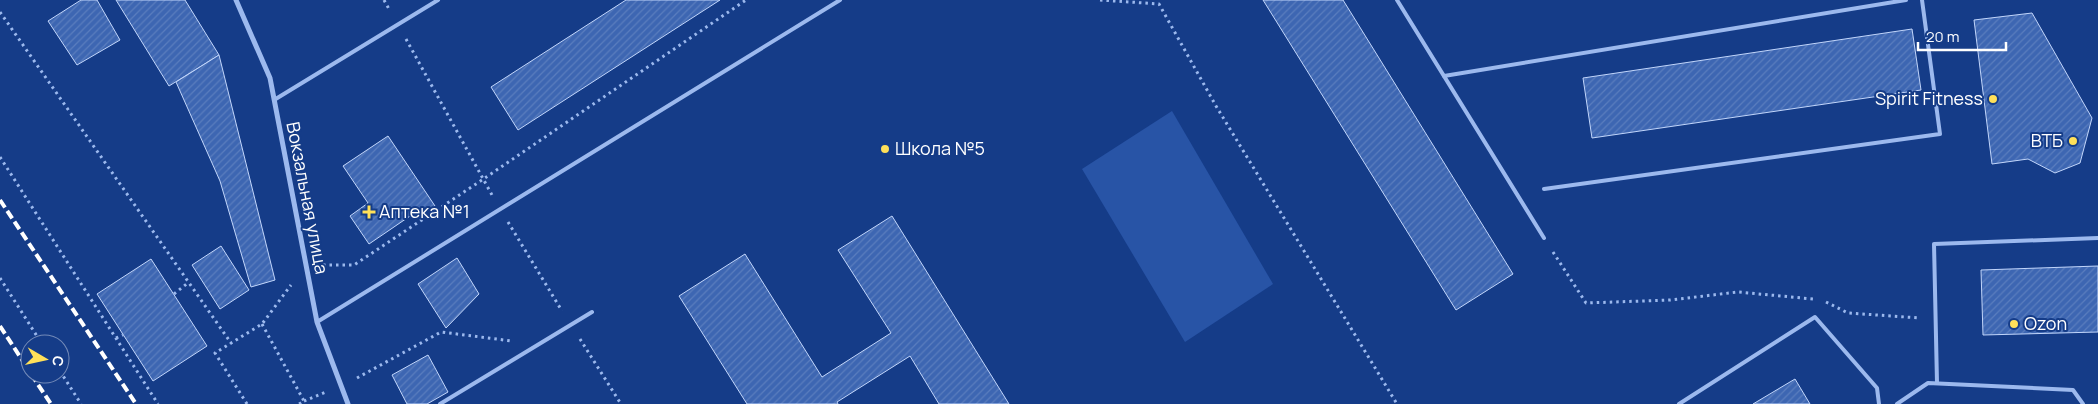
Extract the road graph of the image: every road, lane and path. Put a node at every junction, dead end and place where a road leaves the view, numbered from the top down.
1 (236, 0) edge
2 (384, 0) edge
3 (438, 0) edge
4 (746, 0) edge
5 (840, 0) edge
6 (1100, 0) edge
7 (1397, 0) edge
8 (1906, 0) edge
9 (1922, 0) edge
10 (0, 12) edge
11 (398, 25) junction
12 (1444, 76) junction
13 (274, 100) junction
14 (0, 156) edge
15 (482, 180) junction
16 (1544, 189) dead end
17 (500, 209) junction
18 (1544, 238) joint
19 (2098, 238) edge
20 (306, 265) junction
21 (0, 278) edge
22 (189, 282) junction
23 (174, 294) dead end
24 (1816, 300) dead end
25 (1825, 302) dead end
26 (592, 312) dead end
27 (1935, 320) junction
28 (318, 322) junction
29 (262, 324) junction
30 (570, 325) junction
31 (36, 334) edge
32 (123, 334) dead end
33 (116, 338) junction
34 (231, 343) junction
35 (540, 344) junction
36 (351, 381) dead end
37 (1936, 383) junction
38 (68, 384) edge
39 (81, 404) edge
40 (158, 404) edge
41 (247, 404) edge
42 (299, 404) edge
43 (348, 404) edge
44 (440, 404) edge
45 (622, 404) edge
46 (1397, 404) edge
47 (1679, 404) edge
48 (1879, 404) edge
49 (1897, 404) edge
50 (2083, 404) edge

1 - 13 street, Вокзальная улица
2 - 11 path
3 - 11 lane
4 - 15 path
5 - 17 lane
6 - 46 path
7 - 12 lane
8 - 12 lane
9 - 16 lane
10 - 22 path
11 - 13 lane
11 - 15 path
12 - 18 lane
13 - 20 street, Вокзальная улица
14 - 33 path
15 - 17 path
15 - 20 path
17 - 28 lane
17 - 30 path
18 - 24 path
19 - 27 lane
20 - 28 street, Вокзальная улица
20 - 29 path
21 - 31 path
22 - 23 path
22 - 34 path
25 - 27 path
26 - 30 lane
27 - 37 lane
28 - 43 street, Вокзальная улица
29 - 34 path
29 - 42 path
30 - 35 lane
30 - 45 path
32 - 33 path
33 - 40 path
34 - 41 path
35 - 36 path
35 - 44 lane
37 - 49 lane
37 - 50 lane
38 - 39 path
47 - 48 lane

